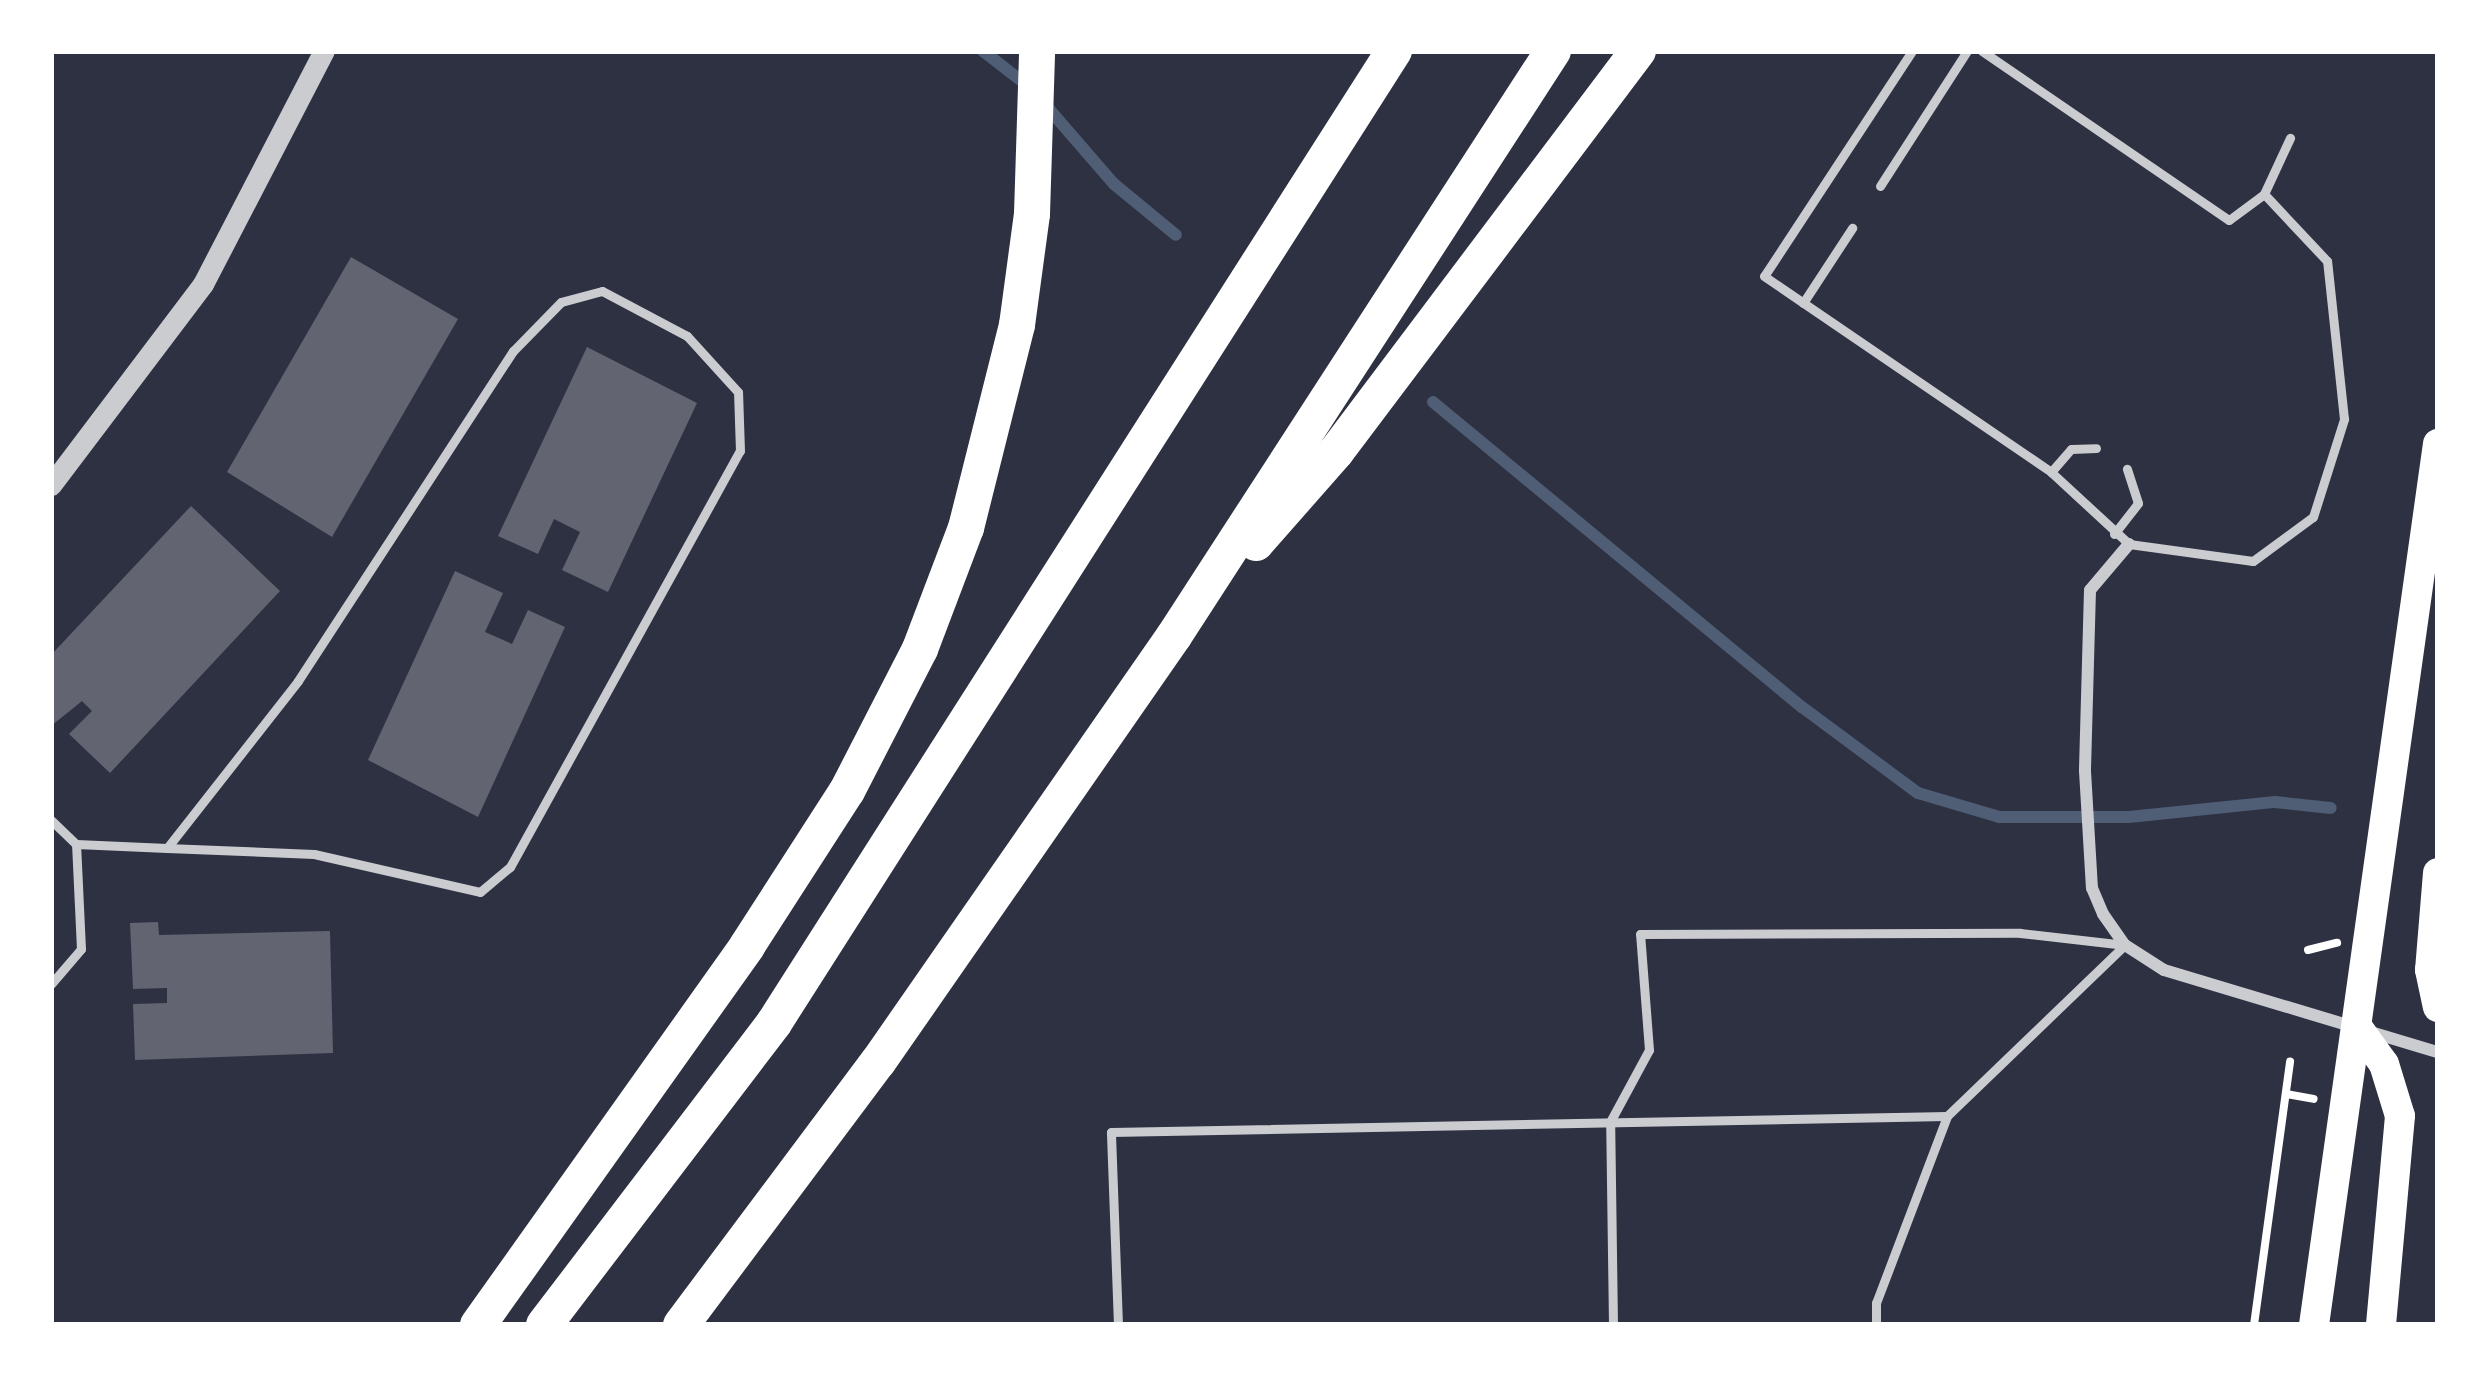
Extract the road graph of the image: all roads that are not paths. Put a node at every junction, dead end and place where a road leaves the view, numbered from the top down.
1 (324, 51) edge
2 (1394, 51) edge
3 (1553, 51) edge
4 (1638, 51) edge
5 (1912, 51) edge
6 (1967, 51) edge
7 (1982, 51) edge
8 (1038, 63) edge
9 (2290, 138) dead end
10 (1880, 186) dead end
11 (2264, 194) junction
12 (1852, 228) dead end
13 (1803, 303) junction
14 (2438, 444) edge
15 (2096, 448) dead end
16 (2128, 470) dead end
17 (2050, 472) junction
18 (51, 485) edge
19 (2114, 534) junction
20 (2129, 544) junction
21 (1174, 636) junction
22 (51, 820) edge
23 (76, 844) junction
24 (167, 848) junction
25 (2438, 874) edge
26 (2125, 945) junction
27 (51, 984) edge
28 (2438, 1007) edge
29 (2357, 1028) junction
30 (2438, 1052) edge
31 (1947, 1116) junction
32 (1610, 1122) junction
33 (478, 1325) edge
34 (544, 1325) edge
35 (681, 1325) edge
36 (1118, 1325) edge
37 (1612, 1325) edge
38 (1876, 1325) edge
39 (2314, 1325) edge
40 (2381, 1325) edge

1 - 18 street
2 - 34 highway
3 - 21 highway
4 - 21 highway
5 - 13 lane
6 - 10 lane
7 - 11 lane
8 - 33 highway
9 - 11 lane
11 - 20 lane
12 - 13 lane
13 - 17 lane
14 - 29 main road
15 - 17 lane
16 - 19 lane
17 - 19 lane
19 - 20 lane
20 - 26 street
21 - 35 highway
22 - 23 lane
23 - 24 lane
23 - 27 lane
24 - 24 lane
25 - 28 main road
26 - 29 street
26 - 31 lane
26 - 32 lane
29 - 30 street
29 - 39 main road
29 - 40 main road
31 - 32 lane
31 - 38 lane
32 - 36 lane
32 - 37 lane

